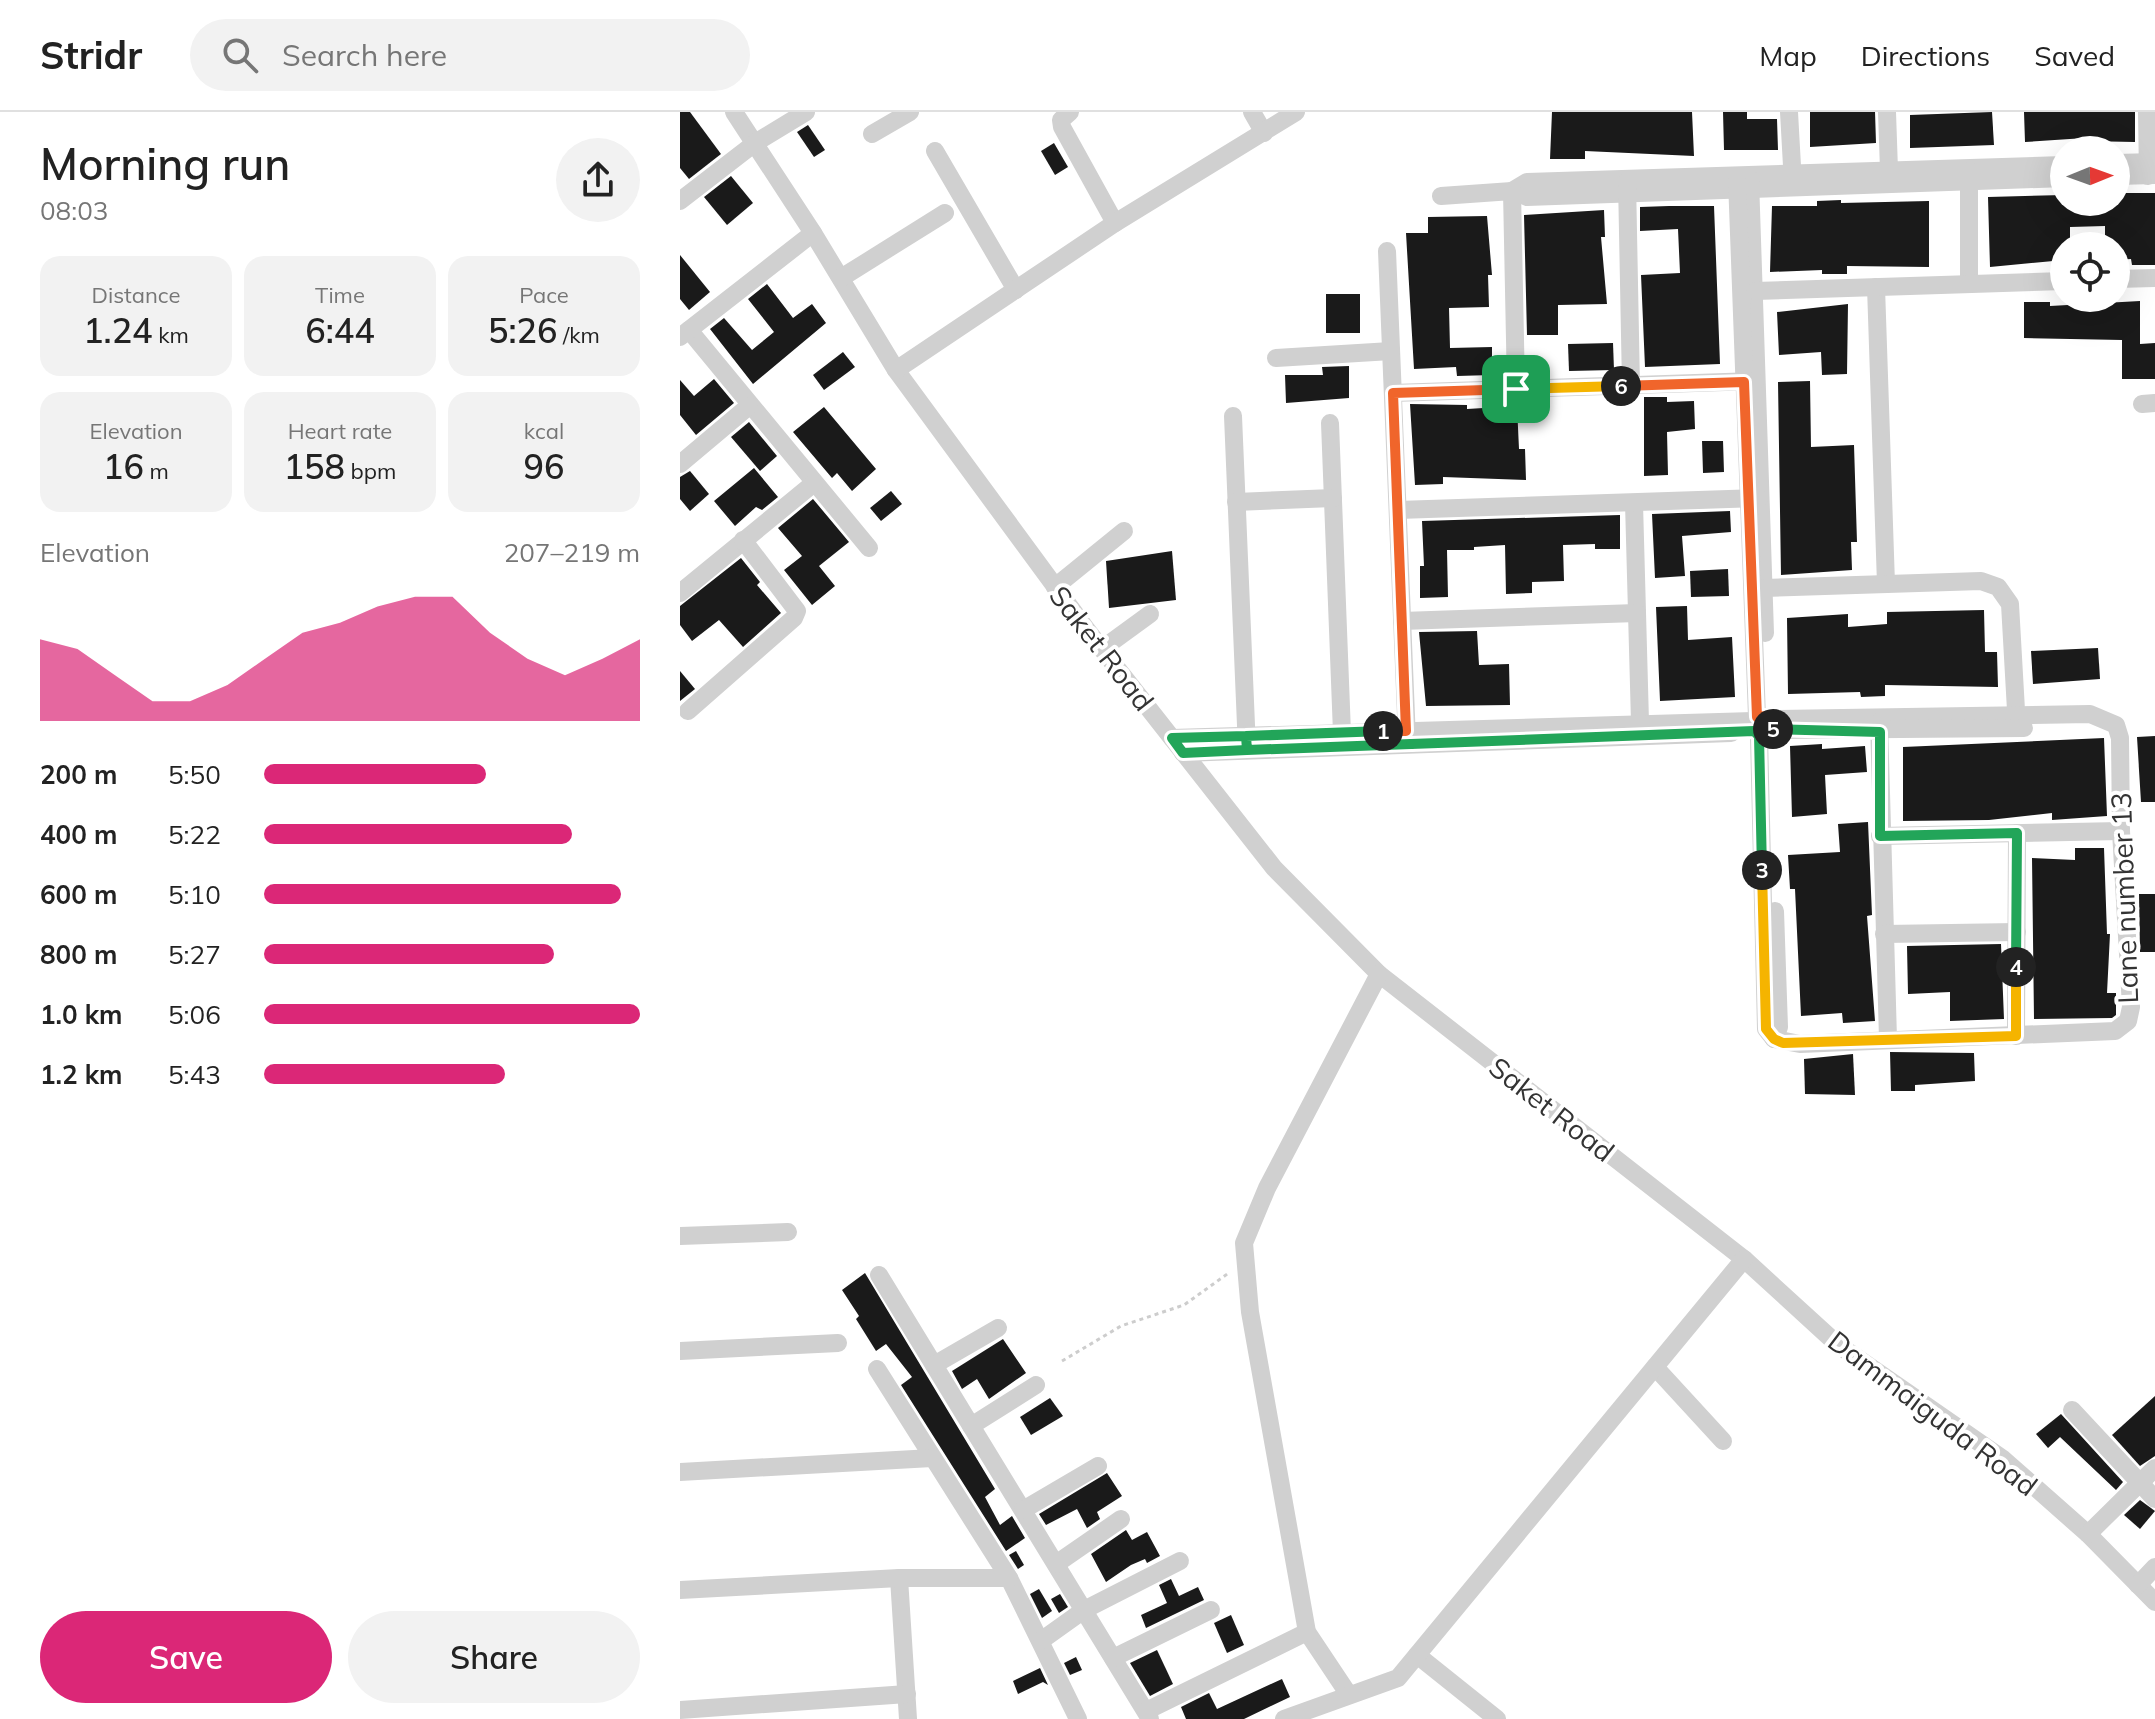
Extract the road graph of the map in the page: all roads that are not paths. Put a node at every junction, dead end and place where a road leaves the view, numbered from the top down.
1 (734, 112) edge
2 (806, 112) edge
3 (910, 112) edge
4 (1070, 112) edge
5 (1252, 112) edge
6 (1296, 112) edge
7 (1789, 112) edge
8 (1887, 112) edge
9 (2147, 112) edge
10 (1264, 133) junction
11 (872, 134) dead end
12 (755, 143) junction
13 (935, 151) dead end
14 (2130, 165) edge
15 (2050, 166) edge
16 (2151, 169) edge
17 (1889, 170) junction
18 (2130, 173) edge
19 (1969, 174) junction
20 (2050, 177) edge
21 (1793, 180) junction
22 (1744, 182) junction
23 (1627, 186) junction
24 (1512, 191) junction
25 (1441, 196) dead end
26 (680, 201) edge
27 (945, 213) dead end
28 (1115, 223) junction
29 (813, 233) junction
30 (1387, 251) dead end
31 (841, 278) junction
32 (2155, 278) edge
33 (2130, 279) edge
34 (2050, 281) edge
35 (1969, 284) junction
36 (1876, 287) junction
37 (1016, 290) junction
38 (1755, 291) junction
39 (685, 334) edge
40 (1391, 351) junction
41 (1276, 358) dead end
42 (896, 370) junction
43 (1750, 381) junction
44 (1631, 386) junction
45 (1516, 389) junction
46 (1393, 393) junction
47 (749, 406) junction
48 (1233, 416) dead end
49 (1330, 423) dead end
50 (680, 464) edge
51 (814, 483) junction
52 (1333, 498) junction
53 (1754, 498) junction
54 (1236, 502) junction
55 (1634, 503) junction
56 (1398, 510) junction
57 (1124, 531) dead end
58 (743, 540) junction
59 (869, 548) dead end
60 (1886, 584) junction
61 (1055, 587) junction
62 (1764, 588) junction
63 (680, 593) edge
64 (1637, 613) junction
65 (1150, 614) dead end
66 (1402, 621) junction
67 (1102, 649) junction
68 (688, 711) dead end
69 (1640, 722) junction
70 (2017, 722) junction
71 (1879, 723) junction
72 (1763, 725) junction
73 (1342, 733) junction
74 (1406, 737) junction
75 (1247, 743) junction
76 (1178, 746) junction
77 (2121, 831) junction
78 (2017, 833) junction
79 (1880, 836) junction
80 (2017, 932) junction
81 (1884, 934) junction
82 (1379, 974) junction
83 (2016, 1036) junction
84 (1888, 1039) junction
85 (788, 1232) dead end
86 (680, 1236) edge
87 (1744, 1259) junction
88 (879, 1275) dead end
89 (998, 1328) dead end
90 (838, 1343) dead end
91 (680, 1351) edge
92 (934, 1365) junction
93 (1655, 1367) junction
94 (877, 1369) dead end
95 (1036, 1385) dead end
96 (2072, 1410) dead end
97 (971, 1426) junction
98 (1723, 1441) dead end
99 (932, 1458) junction
100 (1098, 1466) dead end
101 (2155, 1468) edge
102 (680, 1472) edge
103 (2138, 1484) junction
104 (2155, 1499) edge
105 (1023, 1510) junction
106 (1121, 1519) dead end
107 (2088, 1534) junction
108 (1180, 1561) dead end
109 (1056, 1564) junction
110 (2155, 1567) edge
111 (899, 1578) junction
112 (1009, 1578) junction
113 (2138, 1585) junction
114 (680, 1590) edge
115 (2155, 1602) edge
116 (1084, 1610) junction
117 (1211, 1610) dead end
118 (1307, 1632) junction
119 (1042, 1640) junction
120 (1417, 1655) junction
121 (1113, 1658) junction
122 (907, 1694) junction
123 (1349, 1695) junction
124 (680, 1710) edge
125 (784, 1711) edge
126 (1148, 1715) edge
127 (1292, 1718) edge
128 (908, 1719) edge
129 (1078, 1719) edge
130 (1497, 1719) edge

1 - 12 street, Saket Road
2 - 12 street
3 - 11 street
4 - 28 street
5 - 10 street
6 - 10 street
7 - 21 street
8 - 17 street
9 - 16 street
10 - 28 street
12 - 26 street
12 - 29 street, Saket Road
13 - 37 street
14 - 16 street
15 - 19 street
16 - 18 street
17 - 19 street
17 - 21 street
19 - 20 street
19 - 21 street
19 - 35 street
21 - 22 street
22 - 23 street
22 - 38 street
22 - 43 street
23 - 24 street
23 - 44 street
24 - 25 street
24 - 45 street
27 - 31 street
28 - 37 street
29 - 31 street, Saket Road
29 - 39 street
30 - 40 street
31 - 42 street, Saket Road
32 - 33 street
34 - 35 street
35 - 36 street
36 - 38 street
36 - 60 street
37 - 42 street
38 - 43 street
39 - 47 street
40 - 41 street
40 - 46 street
42 - 61 street, Saket Road
43 - 44 street
43 - 53 street
44 - 45 street
45 - 46 street
46 - 56 street
47 - 50 street
47 - 51 street
48 - 54 street
49 - 52 street
51 - 58 street
51 - 59 street
52 - 54 street
52 - 73 street
53 - 55 street
53 - 62 street
53 - 72 street
54 - 75 street
55 - 56 street
55 - 64 street
56 - 66 street
57 - 61 street
58 - 63 street
58 - 68 street
60 - 62 street
60 - 70 street
61 - 67 street, Saket Road
62 - 72 street
64 - 66 street
64 - 69 street
65 - 67 street
66 - 74 street
67 - 76 street, Saket Road
69 - 72 street
69 - 74 street
70 - 71 street
70 - 77 street, Lane number 13
71 - 72 street
71 - 79 street
72 - 74 street
72 - 84 street
73 - 74 street
73 - 75 street
74 - 75 street
75 - 76 street
76 - 82 street, Saket Road
77 - 78 street
77 - 83 street, Lane number 13
78 - 79 street
78 - 80 street
79 - 81 street
80 - 81 street
80 - 83 street
81 - 84 street
82 - 87 street, Saket Road
82 - 118 street
83 - 84 street
85 - 86 street
87 - 93 street
87 - 107 street, Dammaiguda Road
88 - 92 street
89 - 92 street
90 - 91 street
92 - 97 street
93 - 98 street
93 - 120 street
94 - 99 street
95 - 97 street
96 - 103 street
97 - 105 street
99 - 102 street
99 - 112 street
100 - 105 street
101 - 103 street
103 - 104 street
103 - 107 street
105 - 109 street
106 - 109 street
107 - 113 street, Dammaiguda Road
108 - 116 street
109 - 116 street
110 - 113 street
111 - 112 street
111 - 114 street
111 - 122 street
112 - 119 street
113 - 115 street, Dammaiguda Road
116 - 119 street
116 - 121 street
117 - 121 street
118 - 123 street
118 - 126 street
119 - 129 street
120 - 123 street
120 - 130 street
121 - 126 street
122 - 125 street
122 - 128 street
123 - 127 street
124 - 125 street

